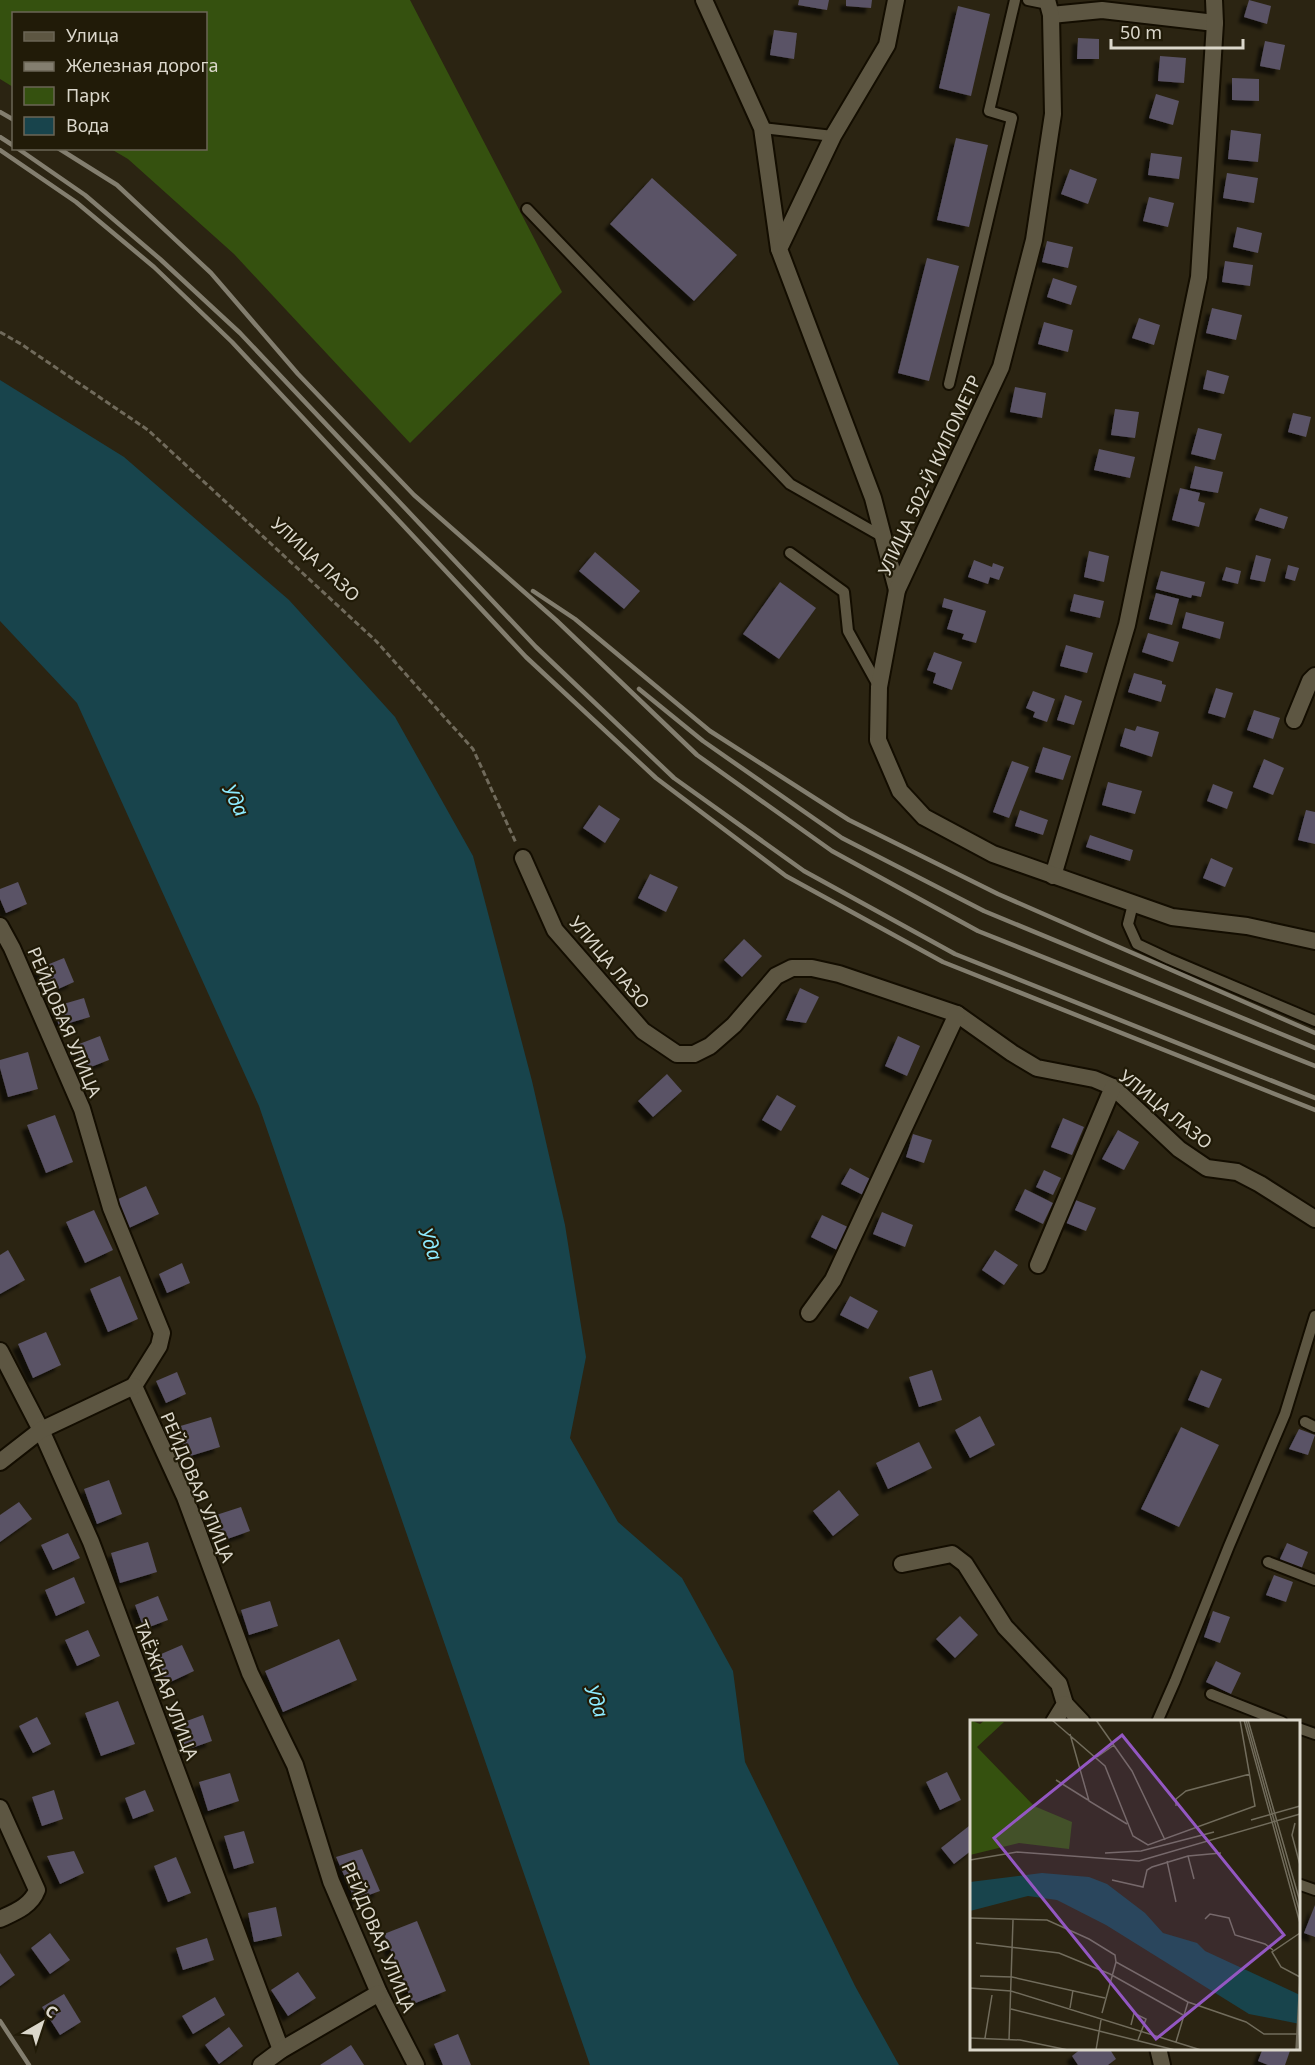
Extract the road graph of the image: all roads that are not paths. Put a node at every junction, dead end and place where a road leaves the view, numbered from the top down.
1 (704, 0) edge
2 (896, 0) edge
3 (1015, 0) edge
4 (1029, 0) edge
5 (1214, 0) edge
6 (1048, 6) edge
7 (1215, 23) junction
8 (762, 128) junction
9 (833, 136) junction
10 (527, 209) dead end
11 (778, 249) junction
12 (949, 384) dead end
13 (883, 537) junction
14 (790, 553) dead end
15 (897, 590) junction
16 (1315, 676) edge
17 (879, 687) junction
18 (1294, 720) dead end
19 (523, 858) road end
20 (1053, 876) junction
21 (1133, 904) junction
22 (0, 926) edge
23 (1315, 940) edge
24 (957, 1014) junction
25 (1315, 1021) edge
26 (1113, 1087) junction
27 (1315, 1219) edge
28 (1038, 1265) dead end
29 (809, 1313) dead end
30 (1315, 1316) edge
31 (0, 1352) edge
32 (134, 1386) junction
33 (41, 1430) junction
34 (0, 1462) edge
35 (1268, 1562) dead end
36 (902, 1564) dead end
37 (1315, 1580) edge
38 (1211, 1694) dead end
39 (1065, 1704) junction
40 (1055, 1720) edge
41 (1080, 1720) edge
42 (1158, 1720) edge
43 (1277, 1720) edge
44 (1300, 1728) edge
45 (1315, 1734) edge
46 (0, 1808) edge
47 (1300, 1884) edge
48 (1315, 1890) edge
49 (0, 1919) edge
50 (379, 1994) junction
51 (281, 2050) junction
52 (1158, 2050) edge
53 (261, 2065) edge
54 (416, 2065) edge
55 (1162, 2065) edge

1 - 8 street
2 - 9 street
3 - 12 lane
4 - 6 lane
5 - 7 street
6 - 7 street
6 - 15 street, УЛИЦА 502-Й КИЛОМЕТР
7 - 20 street
8 - 9 lane
8 - 11 street
9 - 11 street
10 - 13 lane
11 - 13 street
13 - 15 street
14 - 17 lane
15 - 17 street, УЛИЦА 502-Й КИЛОМЕТР
16 - 18 street
17 - 20 street, УЛИЦА 502-Й КИЛОМЕТР
19 - 24 street, УЛИЦА ЛАЗО
20 - 21 street, УЛИЦА 502-Й КИЛОМЕТР
21 - 23 street, УЛИЦА 502-Й КИЛОМЕТР
21 - 25 lane
22 - 32 street, РЕЙДОВАЯ УЛИЦА
24 - 26 street, УЛИЦА ЛАЗО
24 - 29 street
26 - 27 street, УЛИЦА ЛАЗО
26 - 28 street
30 - 42 lane
31 - 33 street, ТАЁЖНАЯ УЛИЦА
32 - 33 street
32 - 50 street, РЕЙДОВАЯ УЛИЦА
33 - 34 street
33 - 51 street, ТАЁЖНАЯ УЛИЦА
35 - 37 lane
36 - 39 street
38 - 43 lane
39 - 40 street
39 - 41 street
44 - 45 lane
46 - 49 street
47 - 48 lane
50 - 51 street
50 - 54 street, РЕЙДОВАЯ УЛИЦА
51 - 53 street
52 - 55 street

